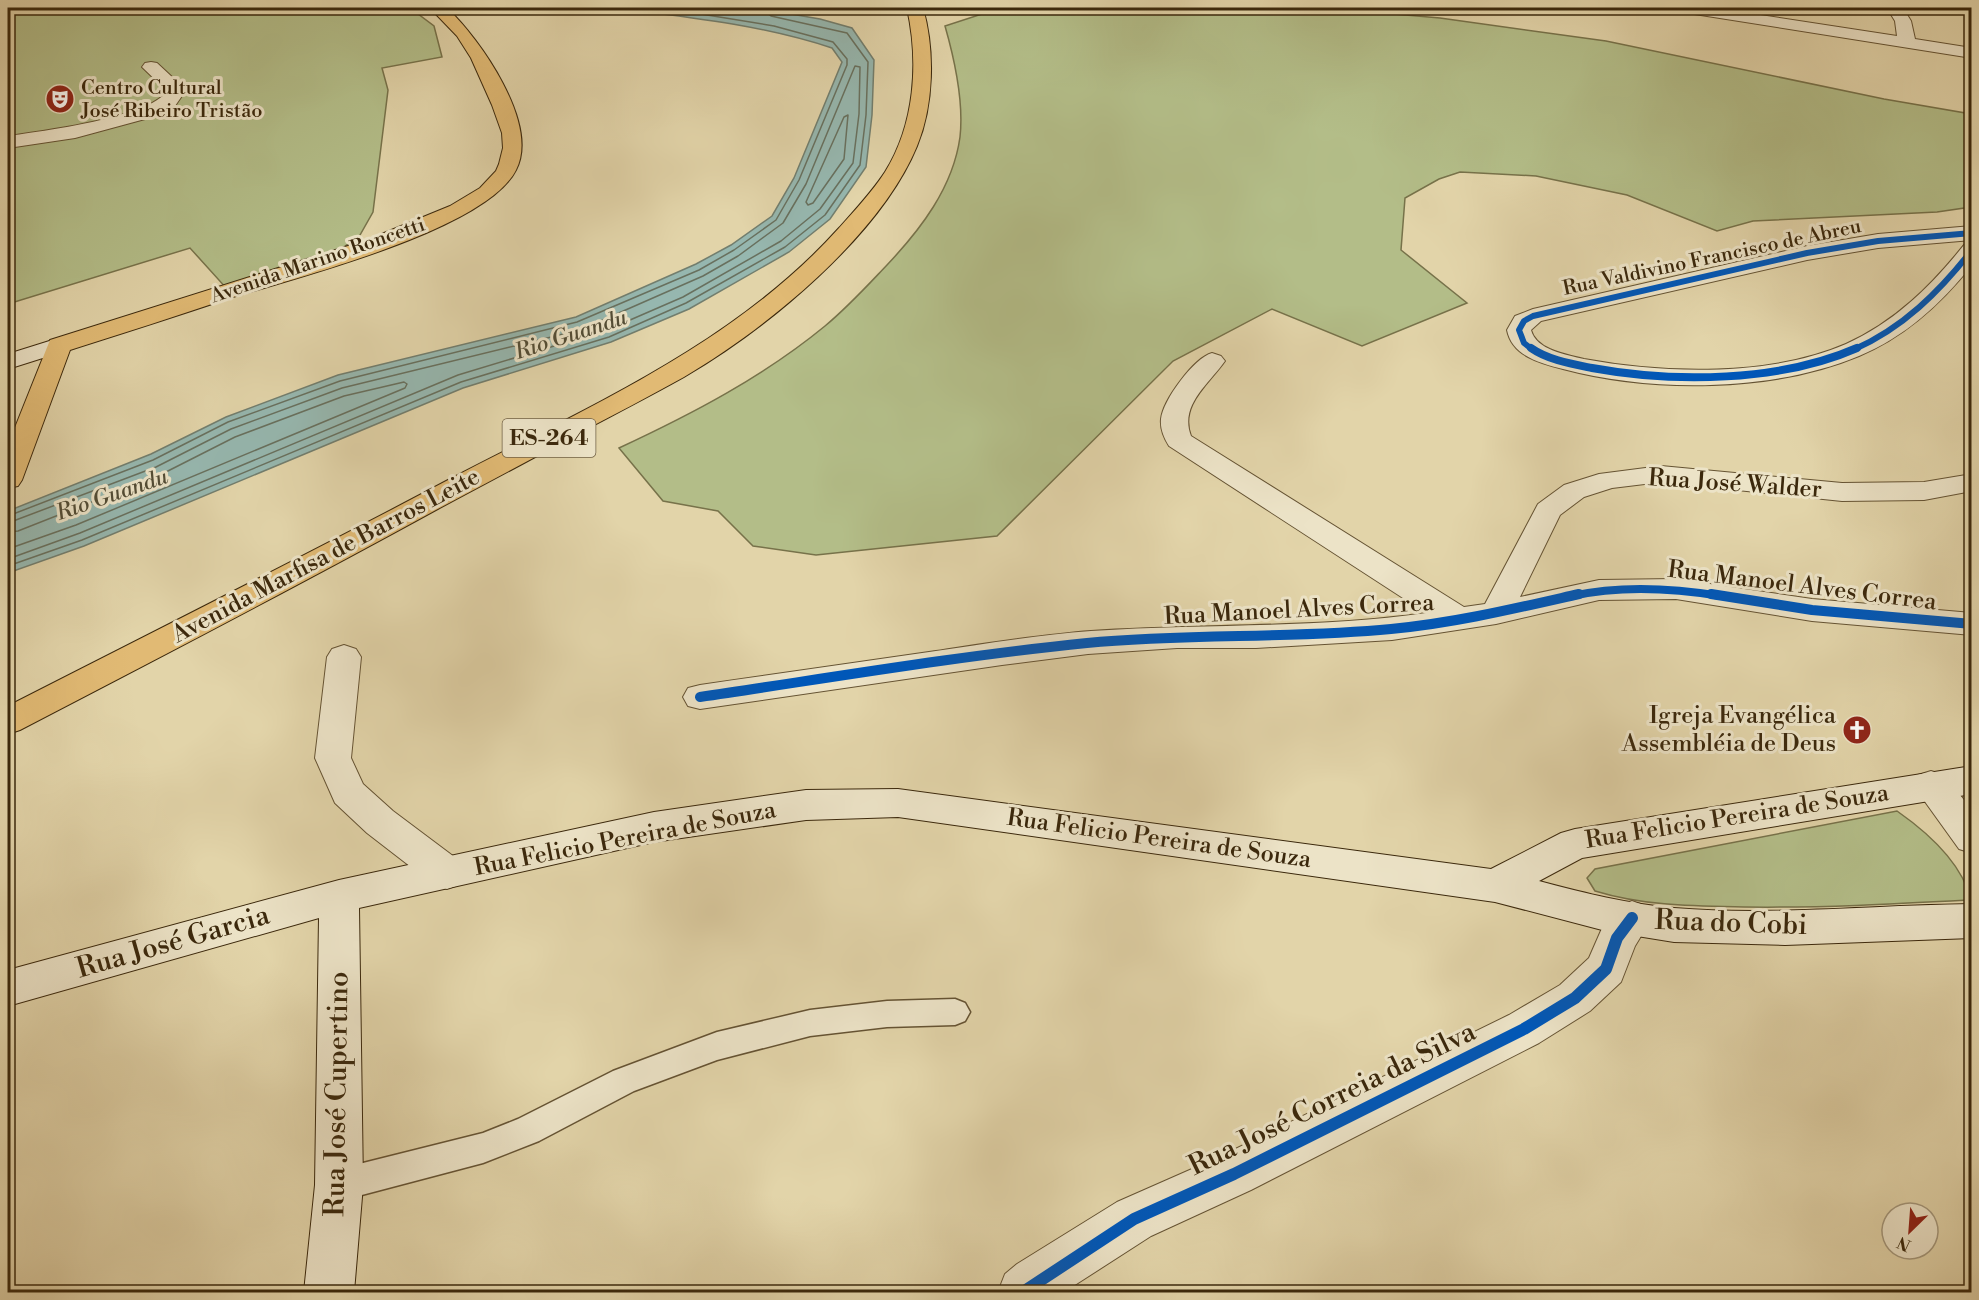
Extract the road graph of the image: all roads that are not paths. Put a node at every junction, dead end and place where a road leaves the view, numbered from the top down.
1 (438, 8) edge
2 (915, 8) edge
3 (1688, 8) edge
4 (1895, 8) edge
5 (1907, 43) junction
6 (1971, 53) edge
7 (151, 67) dead end
8 (8, 142) edge
9 (1971, 233) edge
10 (1971, 250) edge
11 (59, 345) junction
12 (1212, 361) dead end
13 (8, 362) edge
14 (8, 480) edge
15 (1971, 482) edge
16 (1496, 613) junction
17 (1459, 619) junction
18 (1971, 624) edge
19 (344, 657) dead end
20 (700, 697) dead end
21 (8, 722) edge
22 (1971, 780) edge
23 (1931, 784) junction
24 (1971, 838) edge
25 (447, 873) junction
26 (1495, 886) junction
27 (339, 896) junction
28 (1632, 918) junction
29 (1971, 921) edge
30 (8, 988) edge
31 (955, 1012) dead end
32 (339, 1185) junction
33 (329, 1293) edge
34 (1023, 1293) edge

1 - 11 main road, Avenida Marino Roncetti
2 - 21 main road, Avenida Marfisa de Barros Leite / ES-264
3 - 5 street
4 - 5 street
5 - 6 street
7 - 8 street
9 - 10 street, Rua Valdivino Francisco de Abreu
11 - 13 street, Avenida Marino Roncetti
11 - 14 main road
12 - 17 street, Rua Manoel Alves Correa
15 - 16 street, Rua José Walder
16 - 17 street, Rua Manoel Alves Correa
16 - 18 street, Rua Manoel Alves Correa
17 - 20 street, Rua Manoel Alves Correa
19 - 25 street
22 - 23 street, Rua Felicio Pereira de Souza
23 - 24 street
23 - 26 street, Rua Felicio Pereira de Souza
25 - 26 street, Rua Felicio Pereira de Souza
25 - 27 street, Rua Felicio Pereira de Souza
26 - 28 street, Rua do Cobi
27 - 30 street, Rua José Garcia
27 - 32 street, Rua José Cupertino
28 - 29 street, Rua do Cobi
28 - 34 street, Rua José Correia da Silva
31 - 32 lane
32 - 33 street, Rua José Cupertino

